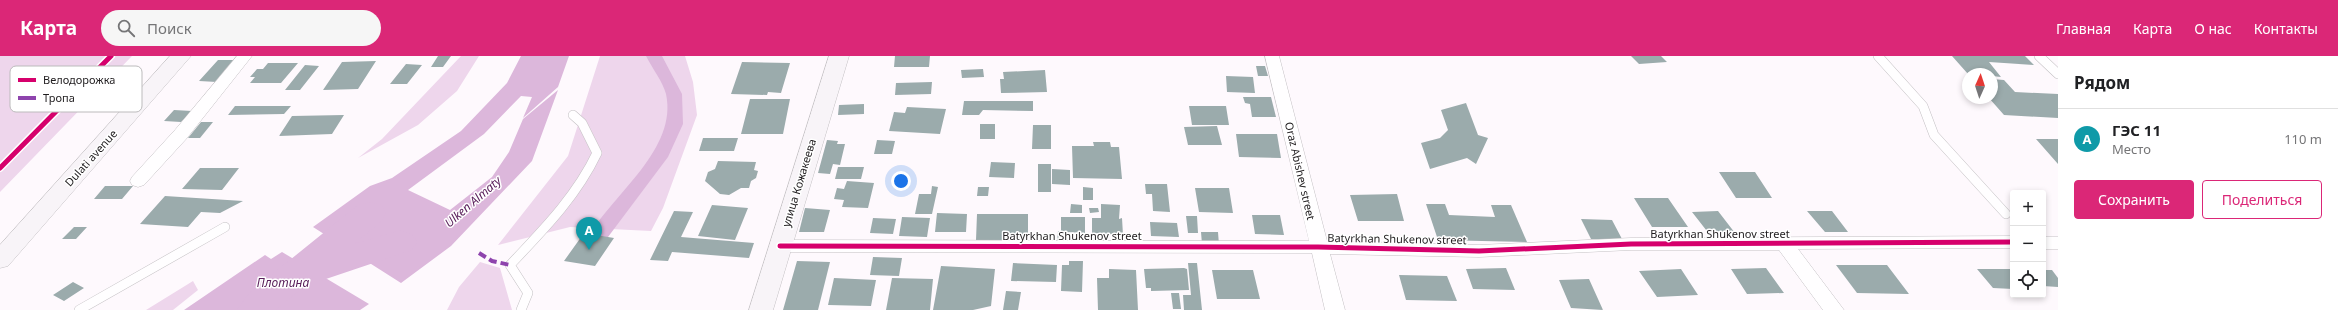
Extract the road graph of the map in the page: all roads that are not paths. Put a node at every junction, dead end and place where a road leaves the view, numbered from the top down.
1 (181, 56) edge
2 (245, 56) edge
3 (839, 56) edge
4 (1272, 56) edge
5 (1878, 56) edge
6 (2039, 56) edge
7 (2058, 74) edge
8 (142, 100) edge
9 (131, 112) edge
10 (573, 115) dead end
11 (138, 181) dead end
12 (2006, 214) dead end
13 (225, 227) dead end
14 (2010, 242) edge
15 (2046, 243) edge
16 (1785, 244) junction
17 (2058, 244) edge
18 (780, 246) junction
19 (1318, 247) junction
20 (0, 260) edge
21 (79, 310) edge
22 (521, 310) edge
23 (761, 310) edge
24 (1335, 310) edge
25 (1834, 310) edge

1 - 8 street, Dulati avenue
2 - 11 street
3 - 18 street, улица Кожакеева
4 - 19 street, Oraz Abishev street
5 - 12 lane
6 - 7 lane
9 - 20 street, Dulati avenue
10 - 22 lane
13 - 21 lane
14 - 16 street, Batyrkhan Shukenov street
15 - 17 street
16 - 19 street, Batyrkhan Shukenov street
16 - 25 street
18 - 19 street, Batyrkhan Shukenov street
18 - 23 street, улица Кожакеева
19 - 24 street, Oraz Abishev street

